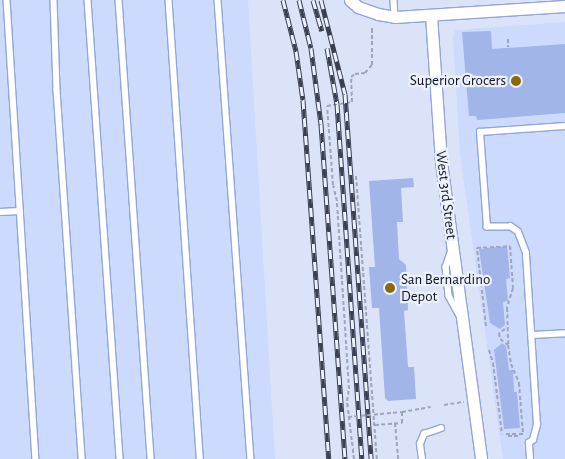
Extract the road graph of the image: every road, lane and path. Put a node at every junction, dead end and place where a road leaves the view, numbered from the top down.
1 (6, 0) edge
2 (54, 0) edge
3 (88, 0) edge
4 (119, 0) edge
5 (168, 0) edge
6 (218, 0) edge
7 (350, 0) edge
8 (394, 0) edge
9 (565, 6) edge
10 (431, 15) junction
11 (396, 17) junction
12 (372, 27) dead end
13 (508, 39) dead end
14 (508, 47) dead end
15 (565, 126) edge
16 (356, 176) dead end
17 (20, 211) junction
18 (0, 212) edge
19 (486, 326) dead end
20 (505, 329) dead end
21 (565, 333) edge
22 (532, 335) junction
23 (508, 345) junction
24 (489, 350) dead end
25 (466, 402) dead end
26 (444, 405) dead end
27 (431, 407) dead end
28 (402, 412) junction
29 (348, 417) junction
30 (396, 423) junction
31 (375, 424) junction
32 (441, 428) dead end
33 (505, 435) junction
34 (520, 436) dead end
35 (36, 459) edge
36 (82, 459) edge
37 (120, 459) edge
38 (151, 459) edge
39 (200, 459) edge
40 (251, 459) edge
41 (354, 459) edge
42 (377, 459) edge
43 (398, 459) edge
44 (422, 459) edge
45 (482, 459) edge
46 (530, 459) edge

1 - 17 lane
2 - 36 lane
3 - 37 lane
4 - 38 lane
5 - 39 lane
6 - 40 lane
7 - 11 street
8 - 11 lane
9 - 10 street
10 - 11 street
10 - 45 street, West 3rd Street
12 - 29 path
13 - 14 path
15 - 22 lane
16 - 31 path
17 - 18 lane
17 - 35 lane
19 - 23 path
20 - 23 path
21 - 22 lane
22 - 46 lane
23 - 33 path
24 - 33 path
25 - 26 path
27 - 28 path
28 - 29 path, bridge
28 - 30 path
29 - 41 path
30 - 31 path
30 - 43 path
31 - 42 path
32 - 44 lane
33 - 34 path

